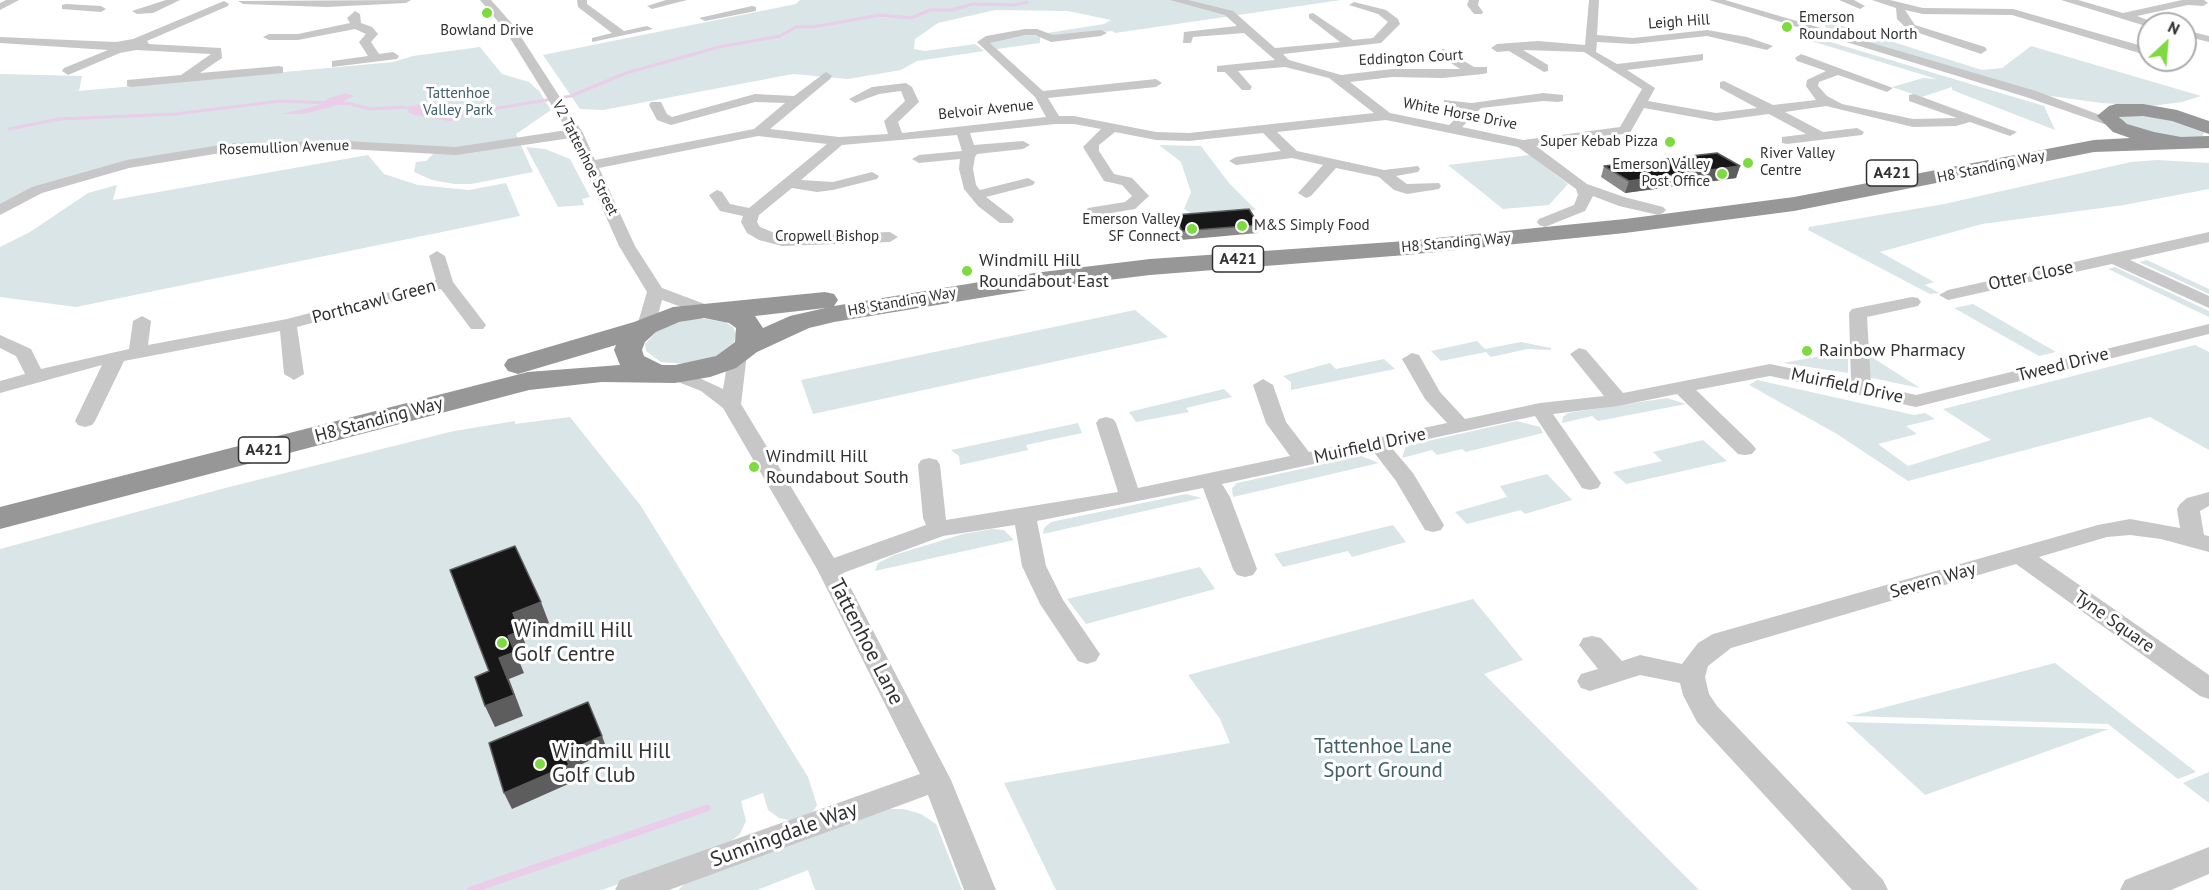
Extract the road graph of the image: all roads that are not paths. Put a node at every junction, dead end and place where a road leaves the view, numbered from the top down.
1 (14, 0) edge
2 (175, 0) edge
3 (406, 0) edge
4 (485, 0) edge
5 (582, 0) edge
6 (1175, 0) edge
7 (1474, 0) edge
8 (1594, 0) edge
9 (1876, 0) edge
10 (2066, 0) edge
11 (221, 1) edge
12 (244, 1) edge
13 (1718, 1) edge
14 (366, 3) junction
15 (675, 3) edge
16 (723, 3) dead end
17 (1735, 3) edge
18 (2203, 3) dead end
19 (100, 4) edge
20 (1354, 5) dead end
21 (652, 6) dead end
22 (2169, 6) junction
23 (0, 7) edge
24 (66, 7) dead end
25 (1902, 7) junction
26 (752, 9) dead end
27 (737, 10) junction
28 (137, 11) dead end
29 (1478, 12) dead end
30 (1313, 16) dead end
31 (2122, 16) junction
32 (2209, 16) edge
33 (705, 18) dead end
34 (2137, 20) edge
35 (356, 25) junction
36 (647, 29) dead end
37 (1246, 29) junction
38 (2025, 29) dead end
39 (1101, 33) dead end
40 (621, 34) junction
41 (2090, 34) junction
42 (269, 37) dead end
43 (0, 40) edge
44 (596, 40) dead end
45 (22, 41) junction
46 (1187, 41) dead end
47 (137, 44) junction
48 (1590, 44) junction
49 (1352, 45) junction
50 (1767, 46) dead end
51 (117, 48) junction
52 (1497, 48) dead end
53 (1511, 48) junction
54 (2137, 48) edge
55 (0, 50) edge
56 (1980, 50) dead end
57 (1272, 52) junction
58 (1444, 53) dead end
59 (393, 56) dead end
60 (1699, 57) dead end
61 (1801, 58) dead end
62 (376, 59) junction
63 (1285, 63) junction
64 (336, 64) dead end
65 (1544, 68) dead end
66 (1615, 68) junction
67 (279, 70) dead end
68 (68, 71) dead end
69 (1838, 71) junction
70 (826, 76) dead end
71 (186, 77) junction
72 (1340, 79) junction
73 (131, 83) dead end
74 (1156, 83) dead end
75 (1738, 84) dead end
76 (1724, 86) junction
77 (1246, 87) dead end
78 (1709, 87) dead end
79 (1887, 88) dead end
80 (2031, 94) junction
81 (1040, 95) junction
82 (1558, 98) dead end
83 (1914, 98) dead end
84 (855, 99) dead end
85 (797, 100) junction
86 (1829, 102) junction
87 (1449, 103) dead end
88 (1640, 104) junction
89 (656, 105) dead end
90 (2198, 105) dead end
91 (1473, 107) junction
92 (1772, 110) junction
93 (1386, 116) junction
94 (2122, 116) junction
95 (1716, 117) junction
96 (1972, 118) junction
97 (1054, 120) junction
98 (1113, 127) junction
99 (2209, 128) edge
100 (962, 129) junction
101 (1453, 129) junction
102 (1268, 130) junction
103 (758, 132) junction
104 (1857, 132) dead end
105 (1711, 133) dead end
106 (577, 136) junction
107 (1821, 136) junction
108 (896, 137) junction
109 (1787, 140) dead end
110 (839, 141) junction
111 (530, 142) junction
112 (2169, 142) junction
113 (1523, 144) junction
114 (1023, 145) dead end
115 (2203, 145) edge
116 (2059, 146) junction
117 (2018, 147) junction
118 (969, 152) junction
119 (1292, 154) junction
120 (640, 155) junction
121 (919, 159) dead end
122 (588, 161) junction
123 (1236, 161) dead end
124 (1333, 163) junction
125 (1413, 170) dead end
126 (1384, 174) junction
127 (873, 176) dead end
128 (1028, 182) dead end
129 (791, 183) junction
130 (1434, 186) dead end
131 (1582, 187) junction
132 (1306, 193) dead end
133 (717, 195) dead end
134 (977, 195) junction
135 (1729, 207) junction
136 (0, 210) edge
137 (1093, 210) dead end
138 (1658, 210) junction
139 (752, 213) junction
140 (1006, 220) dead end
141 (1545, 222) junction
142 (890, 237) dead end
143 (2209, 237) edge
144 (437, 256) dead end
145 (2113, 258) junction
146 (445, 283) junction
147 (656, 292) junction
148 (1948, 294) dead end
149 (1912, 302) dead end
150 (2209, 303) edge
151 (714, 311) junction
152 (142, 321) dead end
153 (288, 324) junction
154 (477, 325) dead end
155 (644, 327) junction
156 (2209, 329) edge
157 (0, 341) edge
158 (1579, 354) dead end
159 (136, 355) junction
160 (117, 358) junction
161 (740, 359) junction
162 (1412, 359) dead end
163 (528, 372) junction
164 (666, 373) junction
165 (294, 374) dead end
166 (35, 375) junction
167 (1263, 386) dead end
168 (0, 387) edge
169 (1681, 387) junction
170 (1861, 389) junction
171 (1618, 400) junction
172 (1916, 401) joint
173 (1540, 409) junction
174 (735, 412) junction
175 (86, 421) dead end
176 (1106, 423) dead end
177 (1461, 426) junction
178 (1377, 443) junction
179 (1745, 449) dead end
180 (1304, 460) junction
181 (929, 465) dead end
182 (1209, 480) junction
183 (1590, 483) dead end
184 (0, 497) edge
185 (1132, 497) junction
186 (2209, 499) edge
187 (1025, 515) junction
188 (0, 518) edge
189 (1433, 525) dead end
190 (939, 529) junction
191 (2201, 541) edge
192 (2019, 555) junction
193 (829, 569) junction
194 (1245, 569) dead end
195 (1592, 645) dead end
196 (1087, 654) dead end
197 (1616, 672) junction
198 (1692, 677) junction
199 (1590, 681) dead end
200 (2209, 689) edge
201 (937, 780) junction
202 (2209, 861) edge
203 (642, 888) edge
204 (980, 890) edge
205 (1872, 890) edge
206 (2136, 890) edge

1 - 23 street
2 - 28 street
3 - 14 street
4 - 106 street, V2 Tattenhoe Street
5 - 40 street
6 - 37 street, White Horse Drive
7 - 29 street
8 - 48 street
9 - 25 street
10 - 31 street
11 - 12 street
11 - 47 street
12 - 14 street
13 - 17 street
14 - 35 street
15 - 21 street
16 - 27 street
17 - 80 street
18 - 22 street
19 - 24 street
20 - 49 street
22 - 31 street
22 - 32 street
25 - 41 street
25 - 56 street
26 - 27 street
27 - 33 street
30 - 49 street
31 - 34 street
35 - 42 street
35 - 62 street
36 - 40 street
37 - 46 street
37 - 57 street, White Horse Drive
38 - 41 street
39 - 81 street
40 - 44 street
41 - 54 street
43 - 45 street
45 - 51 street
45 - 55 street
47 - 51 street
47 - 71 street
48 - 50 street, Leigh Hill
48 - 53 street, Leigh Hill
48 - 66 street
49 - 57 street
51 - 68 street
52 - 53 street, Leigh Hill
53 - 65 street
57 - 63 street, White Horse Drive
58 - 72 street, Eddington Court
59 - 62 street
60 - 66 street
61 - 69 street
62 - 64 street
63 - 72 street, White Horse Drive
63 - 77 street
66 - 88 street
67 - 71 street
69 - 79 street
69 - 86 street
70 - 85 street
71 - 73 street
72 - 93 street, White Horse Drive
74 - 81 street
75 - 76 street
76 - 78 street
76 - 92 street
80 - 94 street
80 - 94 street
81 - 97 street
82 - 91 street
83 - 96 street
84 - 108 street
85 - 89 street
85 - 103 street
86 - 92 street
86 - 96 street
87 - 91 street
88 - 95 street
88 - 113 street
90 - 94 highway, H8 Standing Way / A421
91 - 101 street
92 - 95 street
92 - 107 street
93 - 101 street, White Horse Drive
93 - 102 street, Belvoir Avenue
94 - 99 highway
94 - 112 highway, A421
94 - 116 highway, H8 Standing Way / A421
95 - 105 street
96 - 117 street
97 - 98 street, Belvoir Avenue
97 - 100 street, Belvoir Avenue
98 - 102 street, Belvoir Avenue
98 - 137 street
100 - 108 street, Belvoir Avenue
100 - 118 street
101 - 113 street, White Horse Drive
102 - 119 street
103 - 110 street, Belvoir Avenue
103 - 120 street, Belvoir Avenue
104 - 107 street
106 - 111 street, Rosemullion Avenue
106 - 120 street
106 - 122 street, V2 Tattenhoe Street
107 - 109 street
108 - 110 street, Belvoir Avenue
110 - 129 street, Cropwell Bishop
111 - 122 street
111 - 136 street, Rosemullion Avenue
112 - 115 highway, A421
112 - 116 highway, H8 Standing Way / A421
113 - 131 street
114 - 118 street
116 - 117 highway, H8 Standing Way / A421
117 - 135 highway, H8 Standing Way / A421
117 - 135 highway, H8 Standing Way / A421
118 - 121 street
118 - 134 street
119 - 123 street
119 - 124 street
120 - 122 street, Belvoir Avenue
122 - 147 street, V2 Tattenhoe Street
124 - 126 street
124 - 132 street
125 - 126 street
126 - 130 street
127 - 129 street
128 - 134 street
129 - 139 street, Cropwell Bishop
131 - 138 street
131 - 141 street
133 - 139 street
134 - 140 street
135 - 138 highway, H8 Standing Way / A421
135 - 161 highway, H8 Standing Way / A421
138 - 141 highway, H8 Standing Way / A421
139 - 142 street, Cropwell Bishop
141 - 151 highway, H8 Standing Way / A421
143 - 145 street, Otter Close
144 - 146 street
145 - 148 street, Otter Close
145 - 150 street
146 - 153 street, Porthcawl Green
146 - 154 street, Porthcawl Green
147 - 151 street
147 - 155 street
149 - 170 street
151 - 155 highway, A421
151 - 161 highway
152 - 159 street
153 - 159 street, Porthcawl Green
153 - 165 street, Porthcawl Green
155 - 163 highway, H8 Standing Way / A421
155 - 164 highway
156 - 172 street, Tweed Drive
157 - 166 street
158 - 171 street
159 - 160 street, Porthcawl Green
160 - 166 street, Porthcawl Green
160 - 175 street
161 - 164 highway, A421
161 - 174 street
162 - 177 street
163 - 164 highway, H8 Standing Way / A421
163 - 184 highway, H8 Standing Way / A421
163 - 188 highway, H8 Standing Way / A421
164 - 174 street, Tattenhoe Lane
166 - 168 street, Porthcawl Green
167 - 180 street
169 - 170 street, Muirfield Drive
169 - 171 street, Muirfield Drive
169 - 179 street
170 - 172 street, Muirfield Drive
171 - 173 street, Muirfield Drive
173 - 177 street, Muirfield Drive
173 - 183 street
174 - 193 street, Tattenhoe Lane
176 - 185 street
177 - 178 street, Muirfield Drive
178 - 180 street, Muirfield Drive
178 - 189 street
180 - 182 street, Muirfield Drive
181 - 190 street
182 - 185 street, Muirfield Drive
182 - 194 street
185 - 187 street, Muirfield Drive
186 - 191 street, Severn Way
187 - 190 street, Muirfield Drive
187 - 196 street
190 - 193 street, Muirfield Drive
191 - 192 street, Severn Way
192 - 198 street, Severn Way
192 - 200 street, Tyne Square
193 - 201 street, Tattenhoe Lane
195 - 197 street
197 - 198 street
197 - 199 street
198 - 205 street
201 - 203 street, Sunningdale Way
201 - 204 street, Tattenhoe Lane
202 - 206 street

